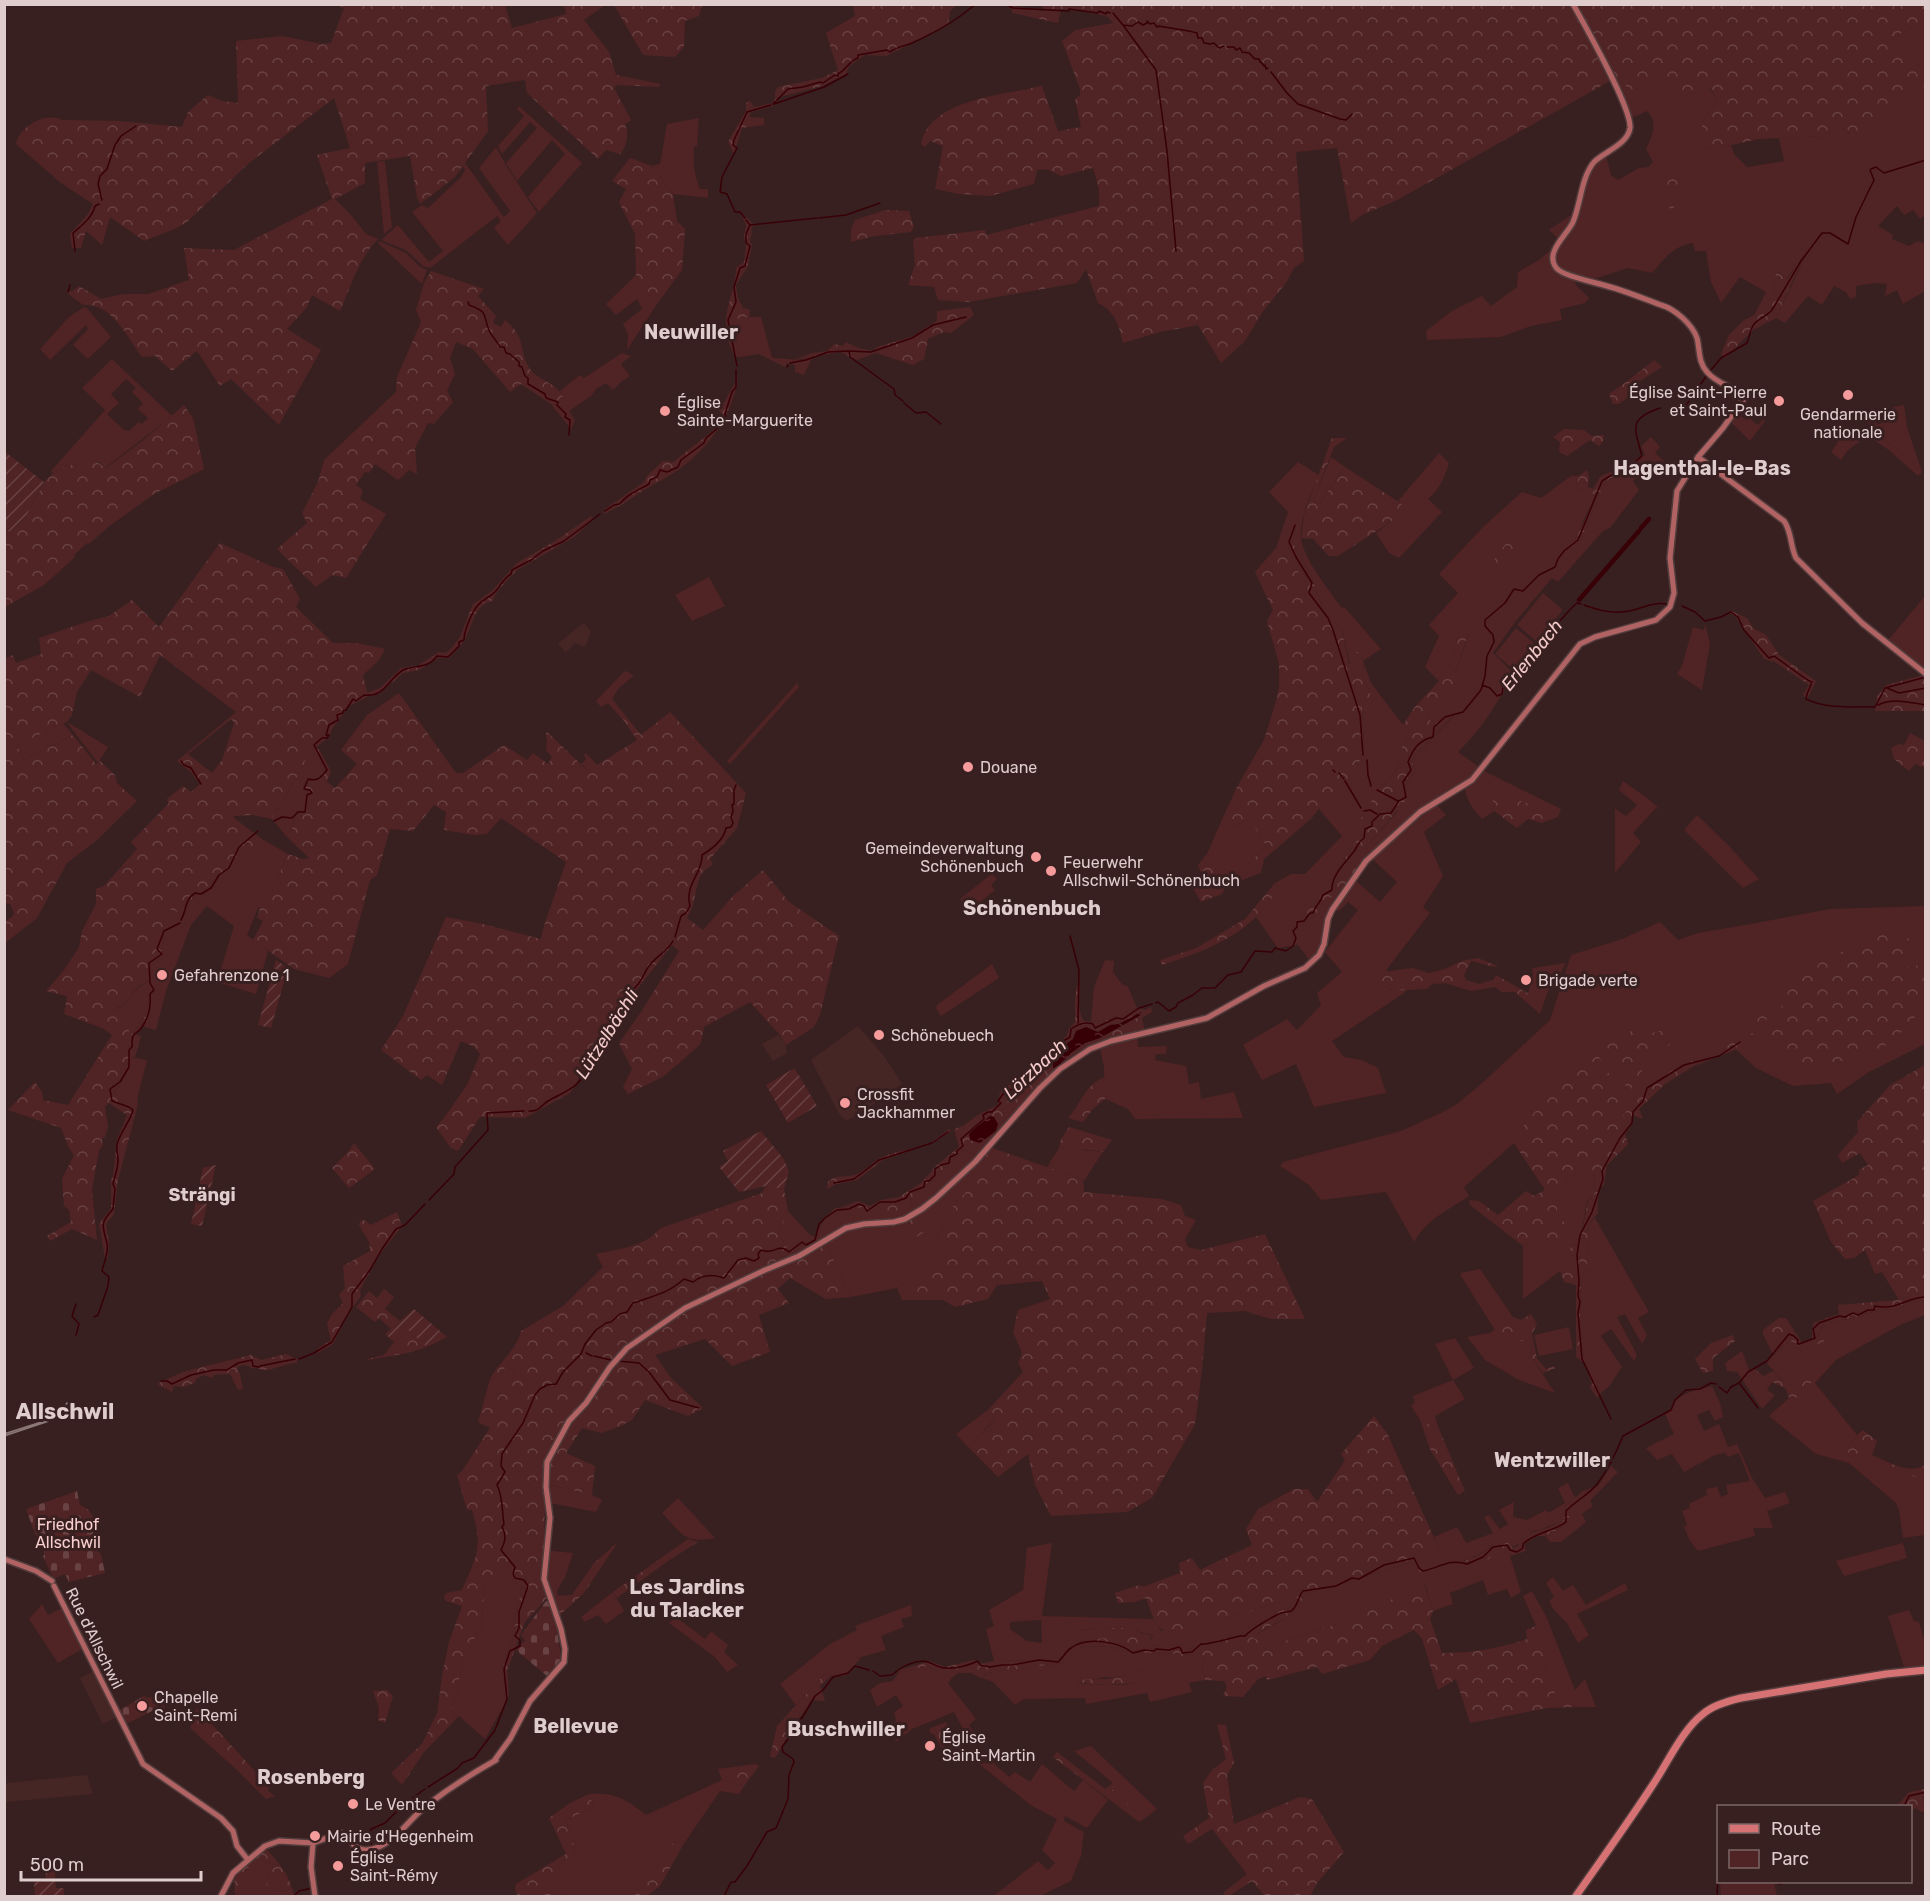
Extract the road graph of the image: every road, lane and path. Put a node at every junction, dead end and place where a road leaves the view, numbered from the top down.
1 (1573, 4) edge
2 (1698, 457) junction
3 (1926, 674) edge
4 (4, 1558) edge
5 (1926, 1670) edge
6 (313, 1843) junction
7 (248, 1860) junction
8 (221, 1896) edge
9 (315, 1896) edge
10 (1576, 1896) edge

1 - 2 main road
2 - 3 main road
2 - 6 main road
4 - 7 main road, Rue d'Allschwil
5 - 10 main road
6 - 7 main road
6 - 9 main road
7 - 8 main road

